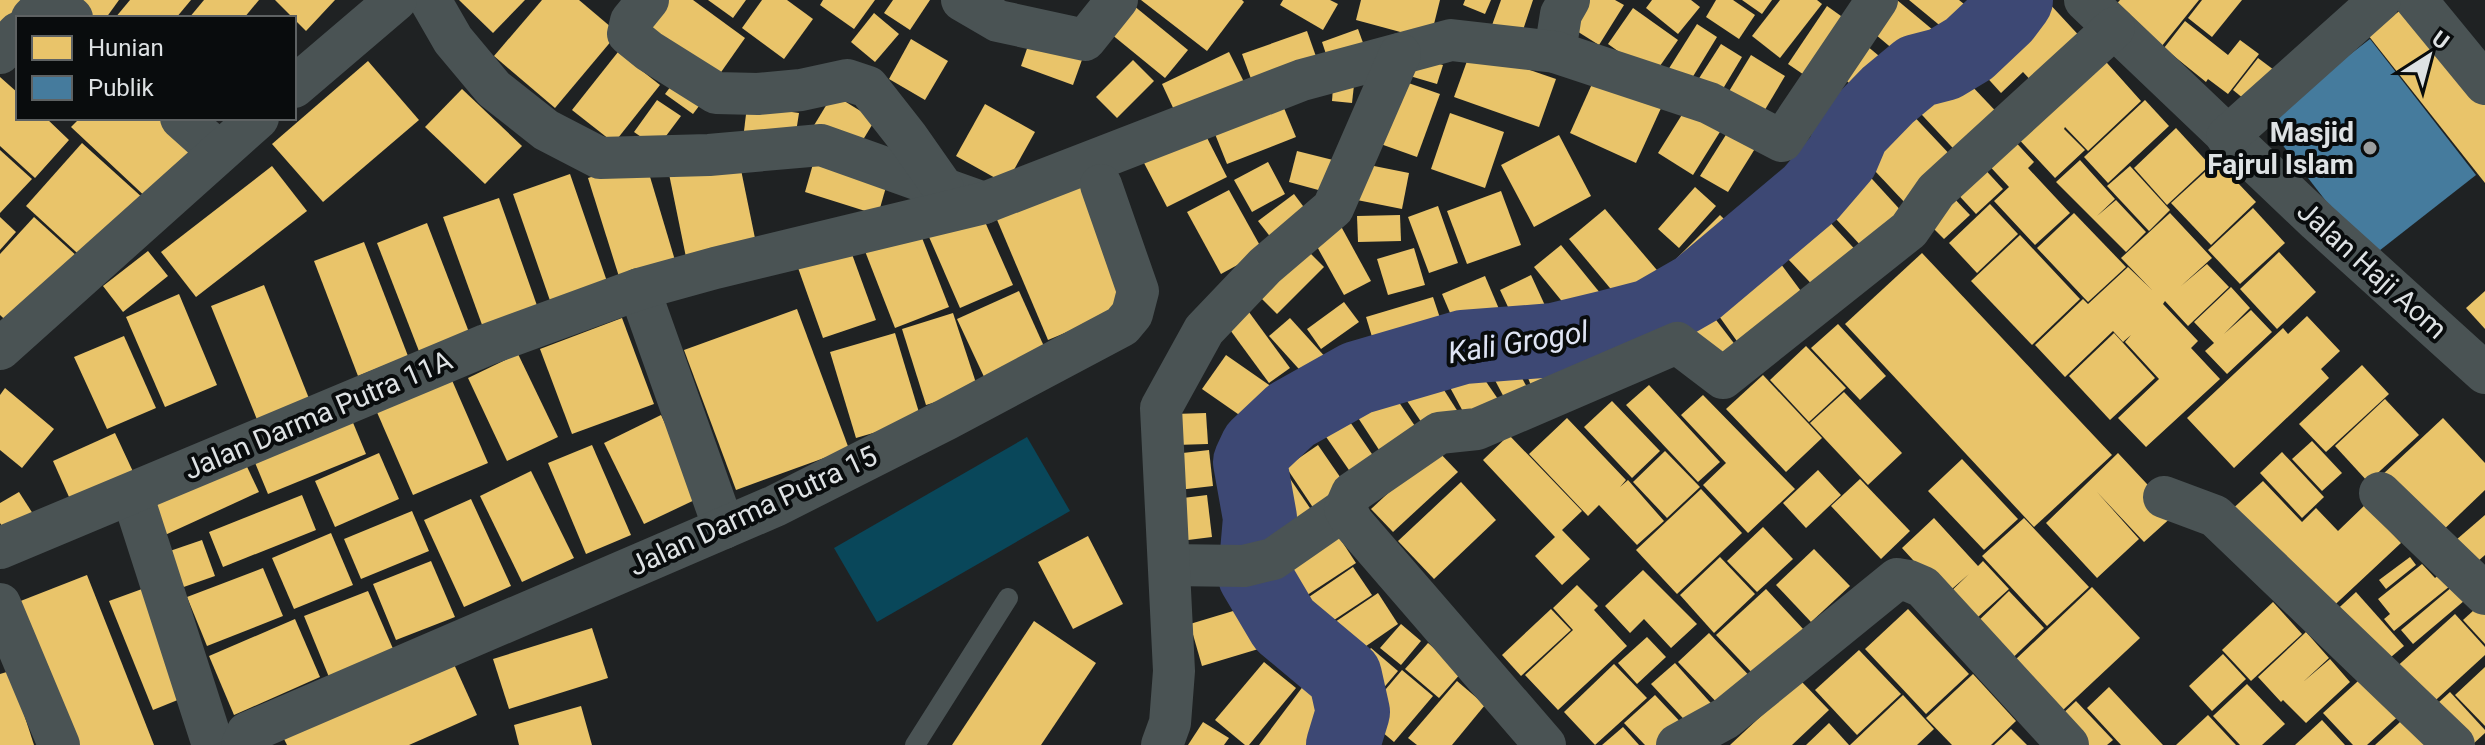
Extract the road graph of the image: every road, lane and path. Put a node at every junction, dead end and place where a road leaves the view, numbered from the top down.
1 (396, 0) edge
2 (430, 0) edge
3 (648, 0) edge
4 (962, 0) edge
5 (1117, 0) edge
6 (1569, 0) edge
7 (1877, 0) edge
8 (2380, 0) edge
9 (2416, 0) edge
10 (2100, 14) edge
11 (34, 16) edge
12 (70, 16) edge
13 (16, 35) edge
14 (1555, 52) junction
15 (0, 53) edge
16 (1400, 54) junction
17 (2485, 84) edge
18 (296, 85) edge
19 (183, 120) edge
20 (256, 120) edge
21 (2227, 137) junction
22 (219, 152) junction
23 (1101, 185) dead end
24 (943, 188) junction
25 (984, 203) junction
26 (639, 289) junction
27 (0, 349) edge
28 (2485, 373) edge
29 (2380, 493) dead end
30 (132, 494) junction
31 (2164, 497) dead end
32 (1345, 509) junction
33 (724, 528) junction
34 (0, 548) edge
35 (1169, 565) junction
36 (2485, 594) edge
37 (1008, 598) dead end
38 (0, 604) edge
39 (1687, 743) edge
40 (59, 745) edge
41 (213, 745) edge
42 (242, 745) edge
43 (915, 745) edge
44 (1162, 745) edge
45 (1545, 745) edge
46 (2068, 745) edge
47 (2454, 745) edge

1 - 18 street
2 - 24 street
3 - 24 street
4 - 5 street
6 - 14 street
7 - 14 street, Jalan Darma Putra 11A
8 - 21 street
9 - 17 street
10 - 21 street, Jalan Haji Aom
10 - 32 street
11 - 12 street
13 - 15 street
14 - 16 street, Jalan Darma Putra 11A
16 - 25 street, Jalan Darma Putra 11A
16 - 35 street
19 - 22 street
20 - 22 street
21 - 28 street, Jalan Haji Aom
22 - 27 street
23 - 33 street, Jalan Darma Putra 15
24 - 25 street
25 - 26 street, Jalan Darma Putra 11A
26 - 30 street, Jalan Darma Putra 11A
26 - 33 street
29 - 36 street
30 - 34 street, Jalan Darma Putra 11A
30 - 41 street
31 - 47 street
32 - 35 street
32 - 45 street
33 - 42 street, Jalan Darma Putra 15
35 - 44 street
37 - 43 lane
38 - 40 street
39 - 46 street

